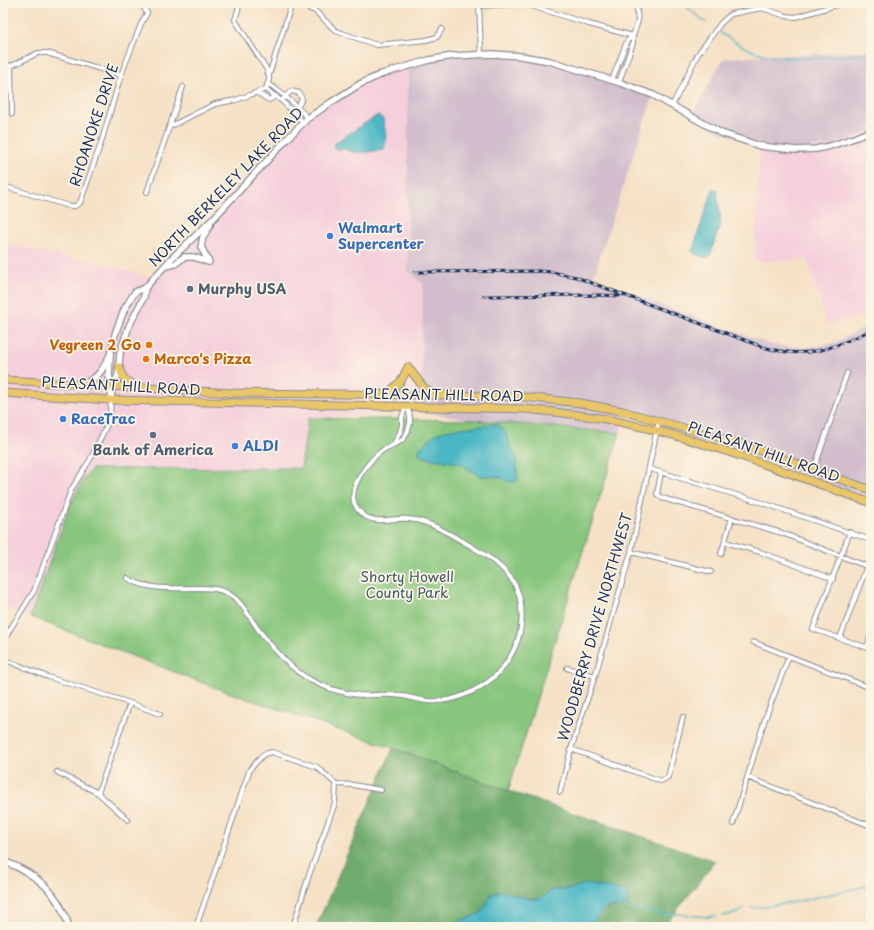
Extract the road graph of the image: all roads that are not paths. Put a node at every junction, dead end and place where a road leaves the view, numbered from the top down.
1 (141, 3) edge
2 (240, 3) edge
3 (292, 3) edge
4 (296, 3) edge
5 (636, 3) edge
6 (843, 3) edge
7 (480, 5) edge
8 (442, 29) dead end
9 (633, 36) junction
10 (624, 47) junction
11 (631, 50) junction
12 (482, 54) junction
13 (620, 57) junction
14 (627, 60) junction
15 (3, 64) edge
16 (11, 66) junction
17 (121, 75) junction
18 (268, 75) junction
19 (612, 80) junction
20 (619, 82) junction
21 (268, 84) junction
22 (184, 87) dead end
23 (266, 89) junction
24 (257, 93) junction
25 (276, 96) junction
26 (285, 96) junction
27 (283, 102) junction
28 (672, 106) junction
29 (298, 108) junction
30 (294, 112) junction
31 (12, 114) dead end
32 (306, 120) junction
33 (168, 128) junction
34 (871, 131) edge
35 (3, 186) edge
36 (147, 192) dead end
37 (212, 220) junction
38 (165, 266) junction
39 (145, 288) junction
40 (110, 354) junction
41 (119, 367) junction
42 (847, 373) dead end
43 (3, 380) edge
44 (81, 384) junction
45 (112, 386) junction
46 (138, 387) junction
47 (3, 393) edge
48 (387, 394) junction
49 (435, 395) junction
50 (111, 400) junction
51 (406, 406) junction
52 (659, 420) junction
53 (657, 431) junction
54 (394, 444) junction
55 (650, 469) junction
56 (814, 470) junction
57 (661, 473) junction
58 (871, 490) edge
59 (871, 503) edge
60 (732, 518) junction
61 (850, 532) junction
62 (871, 540) edge
63 (725, 542) junction
64 (631, 552) junction
65 (721, 554) dead end
66 (842, 556) junction
67 (869, 567) edge
68 (711, 572) dead end
69 (128, 578) dead end
70 (833, 579) junction
71 (871, 635) edge
72 (840, 638) junction
73 (753, 642) dead end
74 (3, 645) edge
75 (869, 648) edge
76 (789, 656) junction
77 (3, 659) edge
78 (567, 668) dead end
79 (595, 676) junction
80 (871, 688) edge
81 (130, 703) junction
82 (160, 714) dead end
83 (683, 716) dead end
84 (571, 749) junction
85 (57, 772) dead end
86 (747, 777) junction
87 (336, 784) junction
88 (381, 790) dead end
89 (560, 792) dead end
90 (98, 793) junction
91 (128, 820) dead end
92 (733, 824) dead end
93 (871, 826) edge
94 (3, 862) edge
95 (69, 927) edge
96 (196, 927) edge
97 (293, 927) edge

1 - 17 street, RHOANOKE DRIVE
2 - 18 street
3 - 18 street
4 - 8 street
5 - 9 street
6 - 28 street
7 - 9 street
7 - 12 street
9 - 10 street
9 - 11 street
10 - 11 street
10 - 13 street
11 - 14 street
12 - 19 street, NORTH BERKELEY LAKE ROAD
12 - 32 street, NORTH BERKELEY LAKE ROAD
13 - 14 street
13 - 19 street
14 - 20 street
15 - 16 street
16 - 17 street
16 - 31 street
17 - 35 street, RHOANOKE DRIVE
18 - 21 street
19 - 20 street, NORTH BERKELEY LAKE ROAD
20 - 28 street, NORTH BERKELEY LAKE ROAD
21 - 23 street
21 - 26 street
22 - 33 street
23 - 24 street
23 - 25 street
24 - 25 street
24 - 33 street
25 - 27 street
26 - 27 street
26 - 29 street
26 - 29 street
27 - 30 street
28 - 34 street, NORTH BERKELEY LAKE ROAD
29 - 30 street
29 - 32 street
30 - 32 street
32 - 37 street, NORTH BERKELEY LAKE ROAD
33 - 36 street
37 - 38 street, NORTH BERKELEY LAKE ROAD
37 - 38 street
38 - 39 street, NORTH BERKELEY LAKE ROAD
39 - 40 street, NORTH BERKELEY LAKE ROAD
39 - 41 street, NORTH BERKELEY LAKE ROAD
40 - 44 street
40 - 45 street, NORTH BERKELEY LAKE ROAD
41 - 45 street, NORTH BERKELEY LAKE ROAD
41 - 46 main road
42 - 56 street
43 - 44 main road, PLEASANT HILL ROAD
44 - 45 main road, PLEASANT HILL ROAD
45 - 46 main road, PLEASANT HILL ROAD
45 - 50 street, NORTH BERKELEY LAKE ROAD
46 - 48 main road, PLEASANT HILL ROAD
47 - 50 main road, PLEASANT HILL ROAD
48 - 49 main road, PLEASANT HILL ROAD
48 - 49 main road
49 - 52 main road, PLEASANT HILL ROAD
50 - 51 main road, PLEASANT HILL ROAD
50 - 74 street
51 - 53 main road, PLEASANT HILL ROAD
51 - 54 street
51 - 54 street
52 - 53 street, WOODBERRY DRIVE NORTHWEST
52 - 56 main road, PLEASANT HILL ROAD
53 - 55 street, WOODBERRY DRIVE NORTHWEST
53 - 59 main road, PLEASANT HILL ROAD
54 - 69 street
55 - 57 street
55 - 64 street, WOODBERRY DRIVE NORTHWEST
56 - 58 main road, PLEASANT HILL ROAD
57 - 60 street
57 - 61 street
60 - 63 street
60 - 66 street
61 - 62 street
61 - 66 street
63 - 65 street
63 - 70 street
64 - 68 street
64 - 79 street, WOODBERRY DRIVE NORTHWEST
66 - 67 street
66 - 70 street
67 - 72 street
70 - 72 street
71 - 75 street
72 - 75 street
73 - 76 street
76 - 80 street
76 - 86 street
77 - 81 street
78 - 79 street
79 - 84 street, WOODBERRY DRIVE NORTHWEST
81 - 82 street
81 - 90 street
83 - 84 street
84 - 89 street, WOODBERRY DRIVE NORTHWEST
85 - 90 street
86 - 92 street
86 - 93 street
87 - 88 street
87 - 96 street
87 - 97 street
90 - 91 street
94 - 95 street

